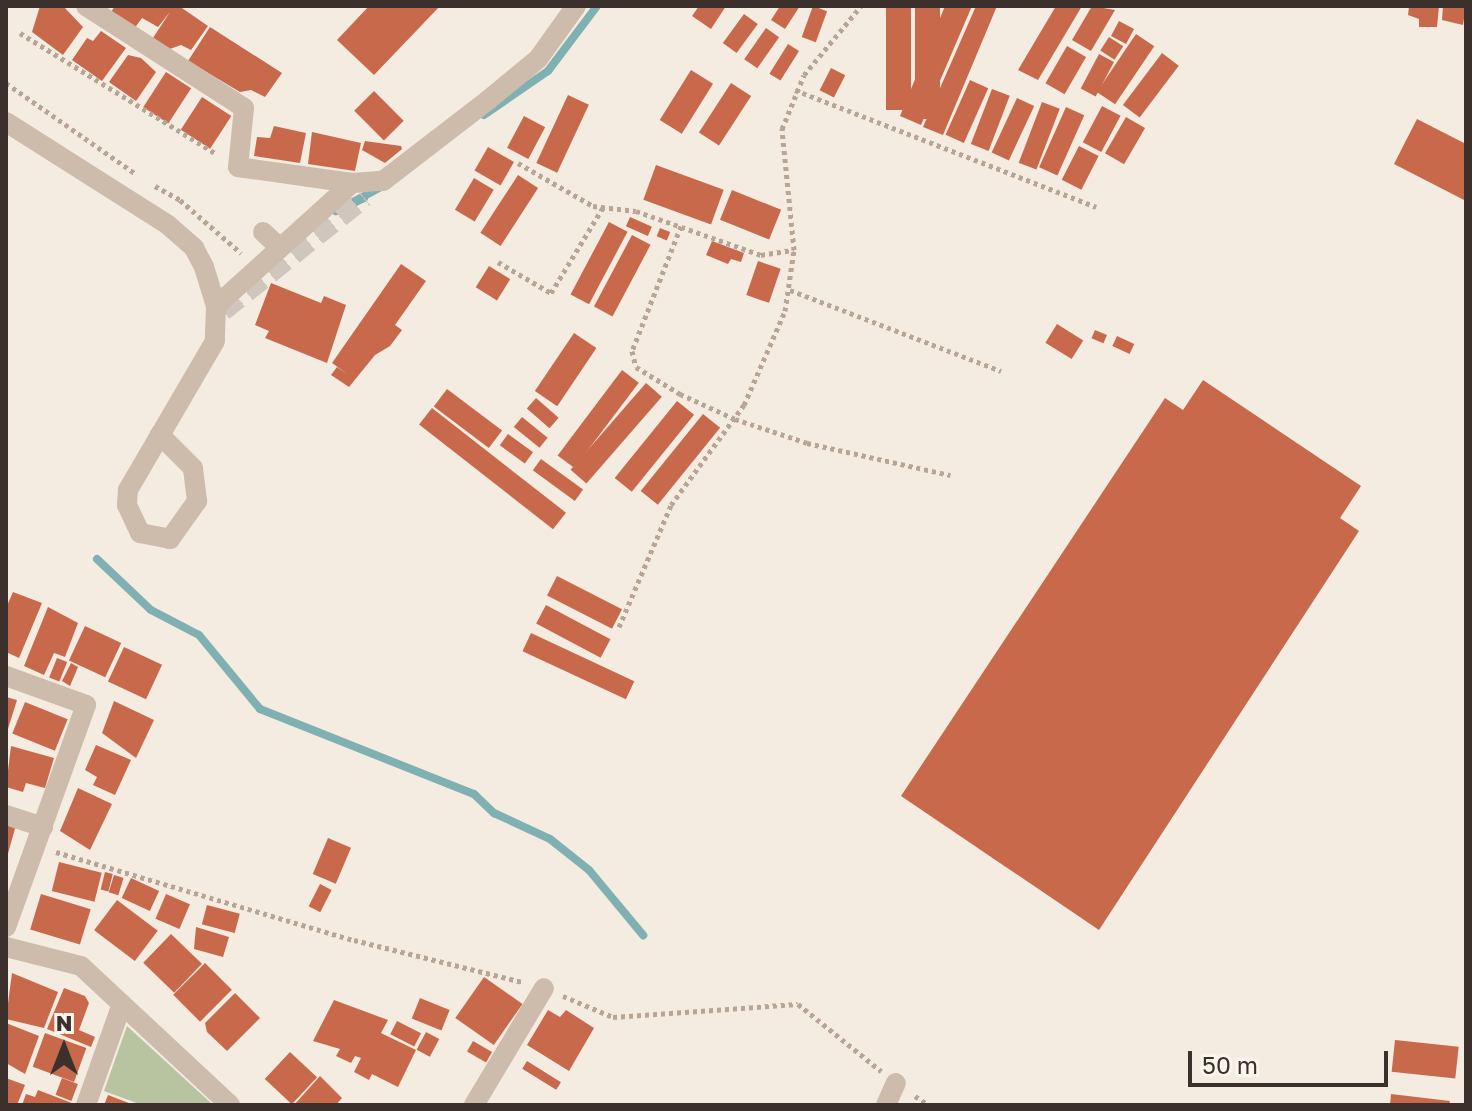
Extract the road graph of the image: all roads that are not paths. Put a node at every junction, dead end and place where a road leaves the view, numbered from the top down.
1 (86, 6) edge
2 (576, 6) edge
3 (6, 122) edge
4 (352, 183) junction
5 (216, 306) junction
6 (160, 435) junction
7 (6, 676) edge
8 (6, 815) edge
9 (39, 836) junction
10 (6, 927) edge
11 (6, 947) edge
12 (544, 988) road end
13 (122, 1004) junction
14 (896, 1083) road end
15 (225, 1103) edge
16 (86, 1105) edge
17 (474, 1105) edge
18 (886, 1105) edge

1 - 4 street
2 - 4 street
3 - 5 street
4 - 5 street
5 - 6 street
6 - 6 street
7 - 9 street
8 - 9 street
9 - 10 street
11 - 13 street
12 - 17 street
13 - 15 street
13 - 16 street
14 - 18 street

